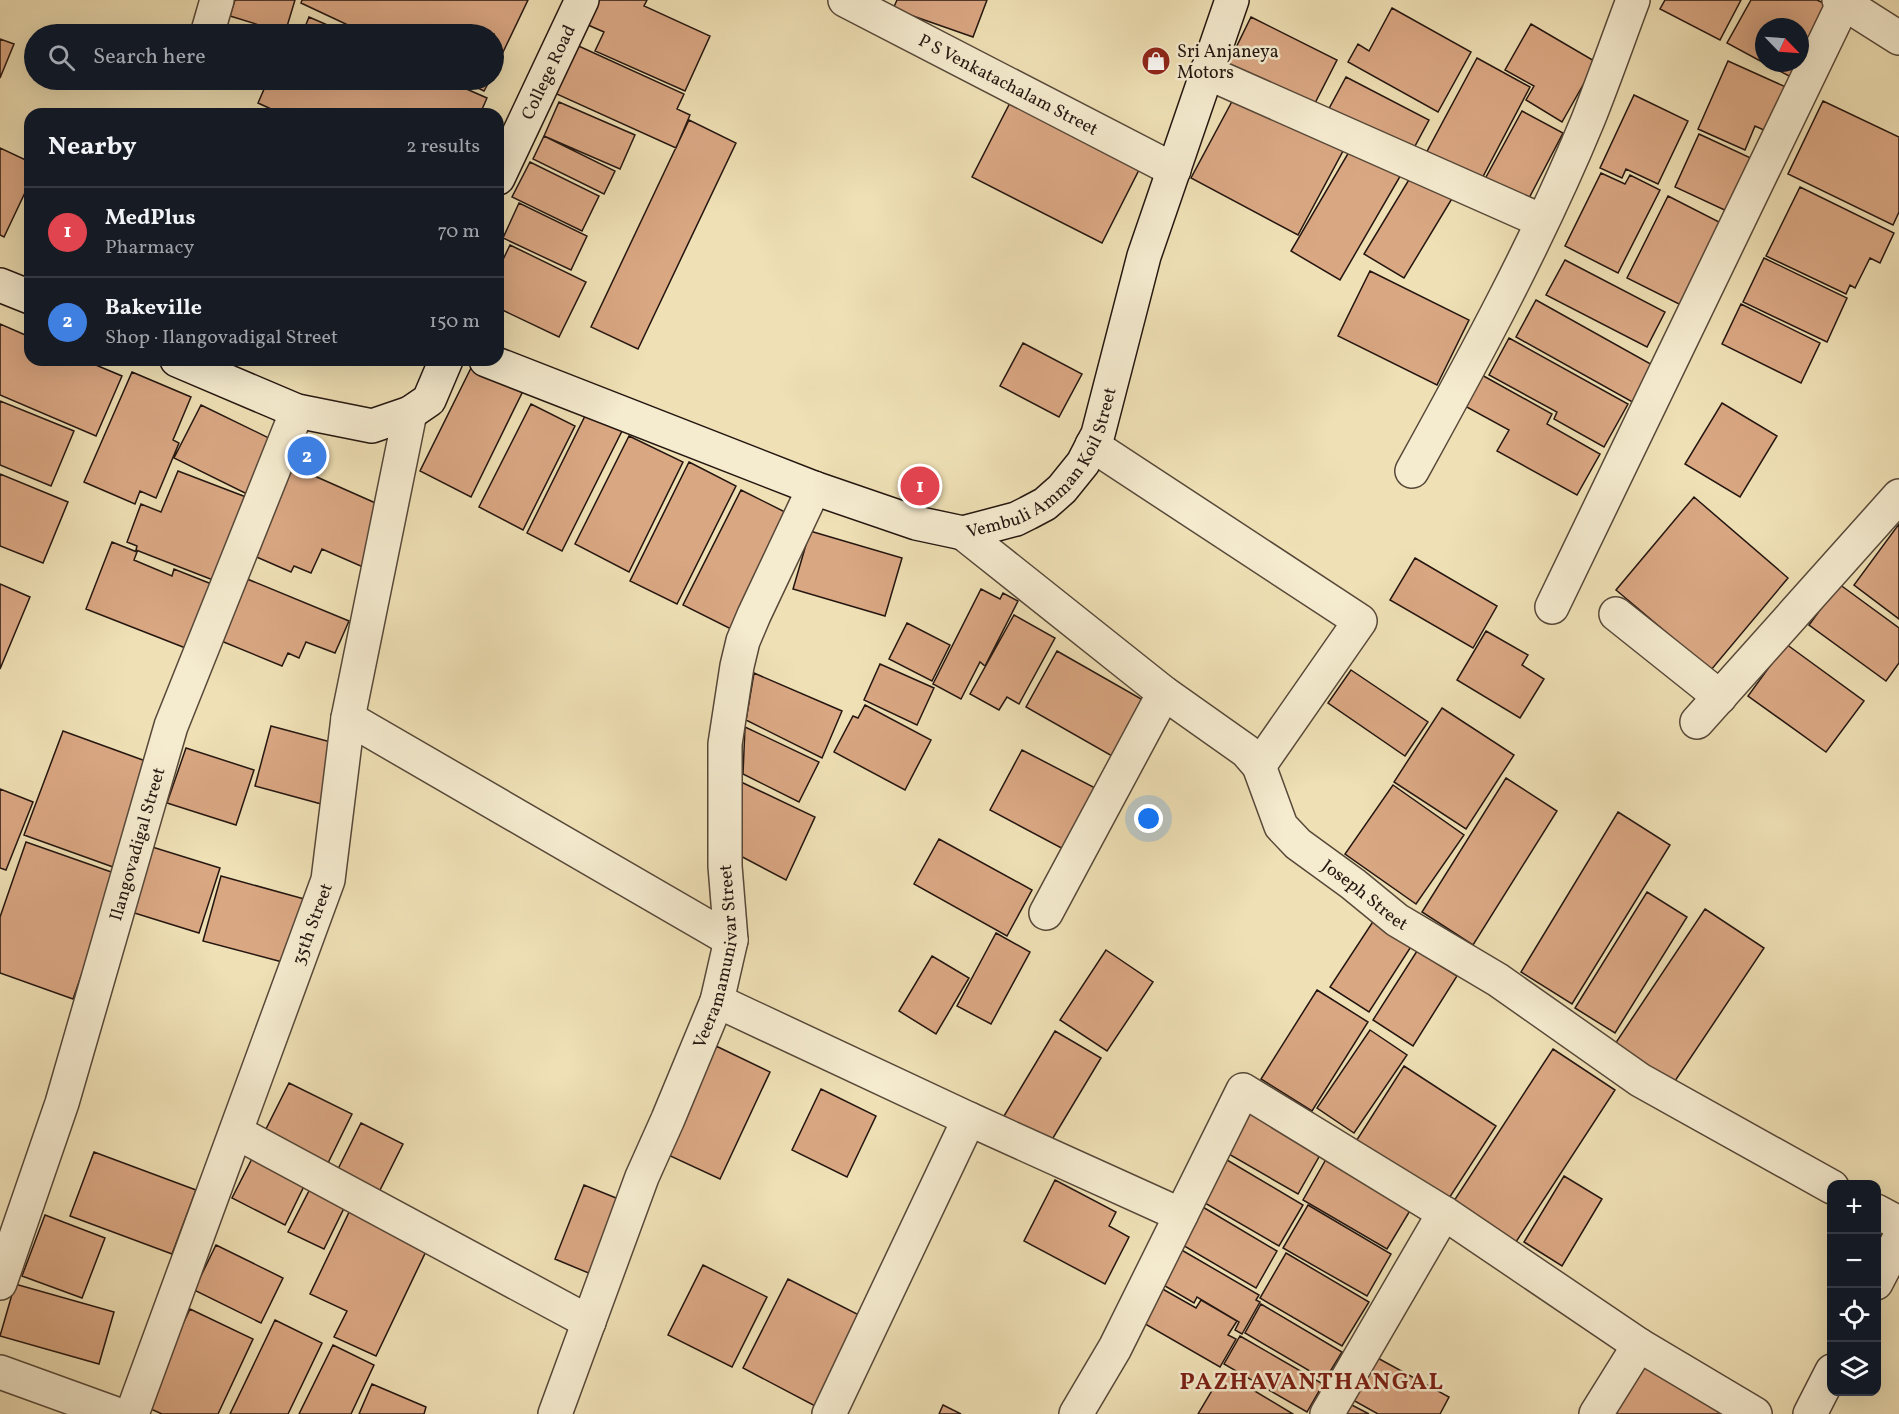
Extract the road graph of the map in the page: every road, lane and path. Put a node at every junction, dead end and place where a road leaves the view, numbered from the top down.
1 (217, 0) edge
2 (582, 0) edge
3 (845, 0) edge
4 (1232, 0) edge
5 (1633, 0) edge
6 (1842, 1) edge
7 (210, 24) edge
8 (1899, 38) edge
9 (1206, 72) junction
10 (504, 165) edge
11 (1174, 170) junction
12 (1542, 221) junction
13 (0, 285) edge
14 (24, 295) edge
15 (191, 366) edge
16 (443, 366) edge
17 (501, 366) edge
18 (297, 411) junction
19 (410, 413) junction
20 (1092, 445) junction
21 (1412, 471) dead end
22 (814, 488) junction
23 (1899, 496) edge
24 (963, 533) junction
25 (1552, 607) dead end
26 (1616, 614) dead end
27 (1164, 693) junction
28 (1720, 697) junction
29 (348, 718) junction
30 (1697, 722) dead end
31 (1259, 766) junction
32 (1046, 913) dead end
33 (731, 940) junction
34 (717, 1001) junction
35 (969, 1119) junction
36 (236, 1132) junction
37 (1827, 1184) edge
38 (1444, 1213) junction
39 (1881, 1214) edge
40 (1182, 1215) junction
41 (1899, 1223) edge
42 (1899, 1239) edge
43 (1881, 1273) edge
44 (0, 1283) edge
45 (589, 1322) junction
46 (1639, 1345) junction
47 (0, 1372) edge
48 (1827, 1381) edge
49 (116, 1414) edge
50 (132, 1414) edge
51 (555, 1414) edge
52 (829, 1414) edge
53 (1076, 1414) edge
54 (1327, 1414) edge
55 (1596, 1414) edge
56 (1755, 1414) edge
57 (1810, 1414) edge

1 - 7 street
2 - 10 street, College Road
3 - 11 street, P S Venkatachalam Street
4 - 9 street, Vembuli Amman Koil Street
5 - 12 street
6 - 8 street
6 - 25 street
9 - 11 street, Vembuli Amman Koil Street
9 - 12 street
11 - 20 street, Vembuli Amman Koil Street
12 - 21 street
13 - 14 street
15 - 18 street
16 - 19 street
17 - 22 street, Vembuli Amman Koil Street
18 - 19 street
18 - 44 street, Ilangovadigal Street
19 - 29 street, 35th Street
20 - 24 street, Vembuli Amman Koil Street
20 - 31 street
22 - 24 street, Vembuli Amman Koil Street
22 - 33 street, Veeramamunivar Street
23 - 28 street
24 - 27 street, Joseph Street
26 - 28 street
27 - 31 street, Joseph Street
27 - 32 street
28 - 30 street
29 - 33 street
29 - 36 street, 35th Street
31 - 37 street, Joseph Street
33 - 34 street, Veeramamunivar Street
34 - 35 street
34 - 45 street, Veeramamunivar Street
35 - 40 street
35 - 52 street
36 - 45 street
36 - 50 street, 35th Street
38 - 40 street
38 - 46 street
38 - 54 street
39 - 41 street
40 - 53 street
42 - 43 street
45 - 51 street, Veeramamunivar Street
46 - 55 street
46 - 56 street
47 - 49 street
48 - 57 street

